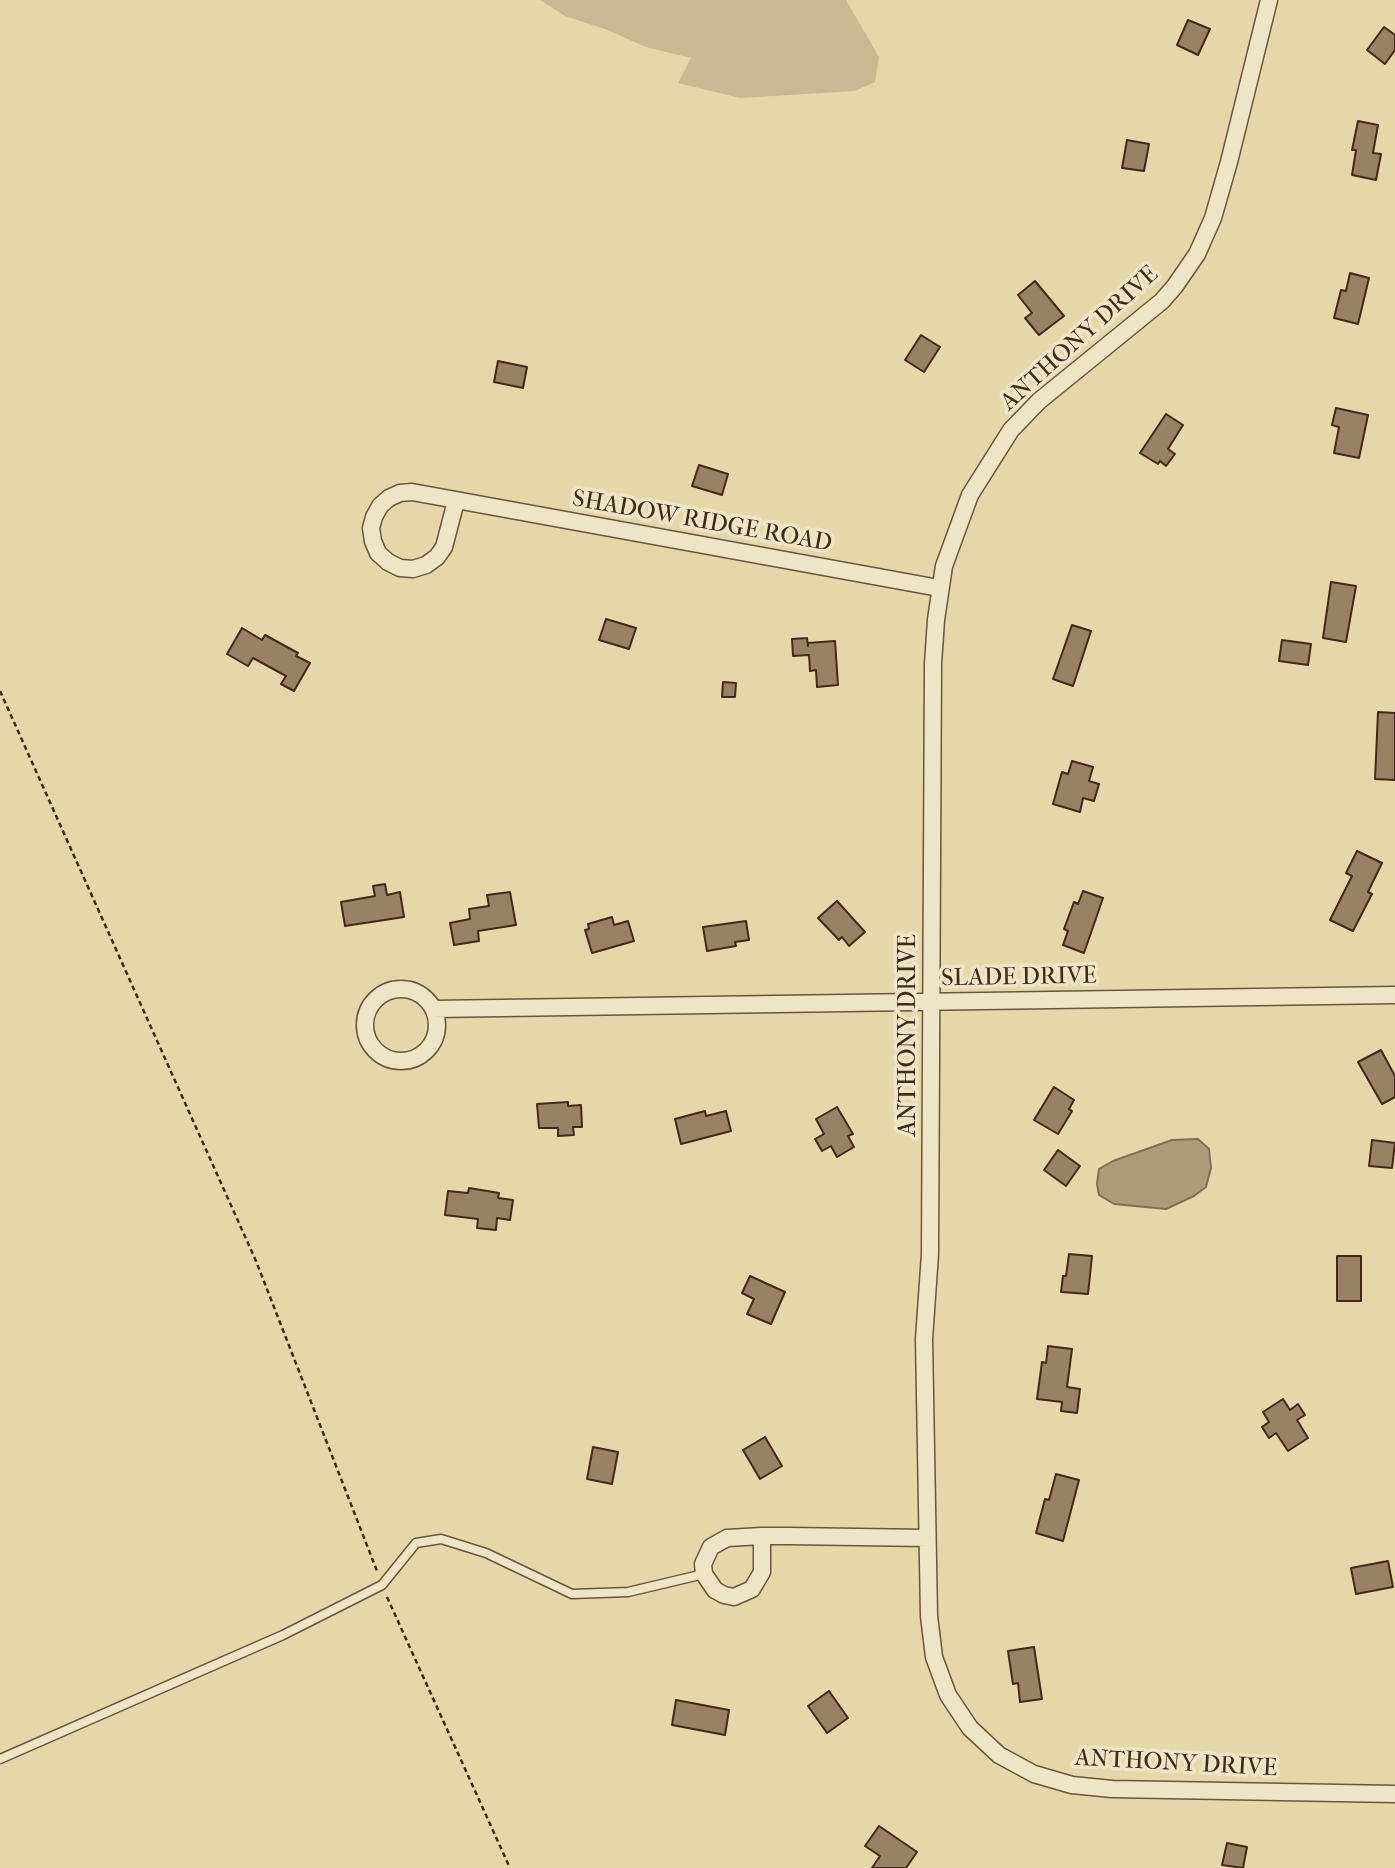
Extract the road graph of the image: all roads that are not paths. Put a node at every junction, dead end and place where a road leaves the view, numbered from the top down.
1 (1269, 0) edge
2 (456, 501) junction
3 (939, 588) junction
4 (1395, 995) edge
5 (932, 1002) junction
6 (433, 1009) junction
7 (762, 1536) junction
8 (927, 1538) junction
9 (704, 1574) junction
10 (0, 1759) edge
11 (1395, 1794) edge

1 - 3 street, ANTHONY DRIVE
2 - 2 street, SHADOW RIDGE ROAD
2 - 3 street, SHADOW RIDGE ROAD
3 - 5 street, ANTHONY DRIVE
4 - 5 street, SLADE DRIVE
5 - 6 street, SLADE DRIVE
5 - 8 street, ANTHONY DRIVE
6 - 6 street
7 - 8 street
7 - 9 street
7 - 9 street
8 - 11 street, ANTHONY DRIVE
9 - 10 lane

